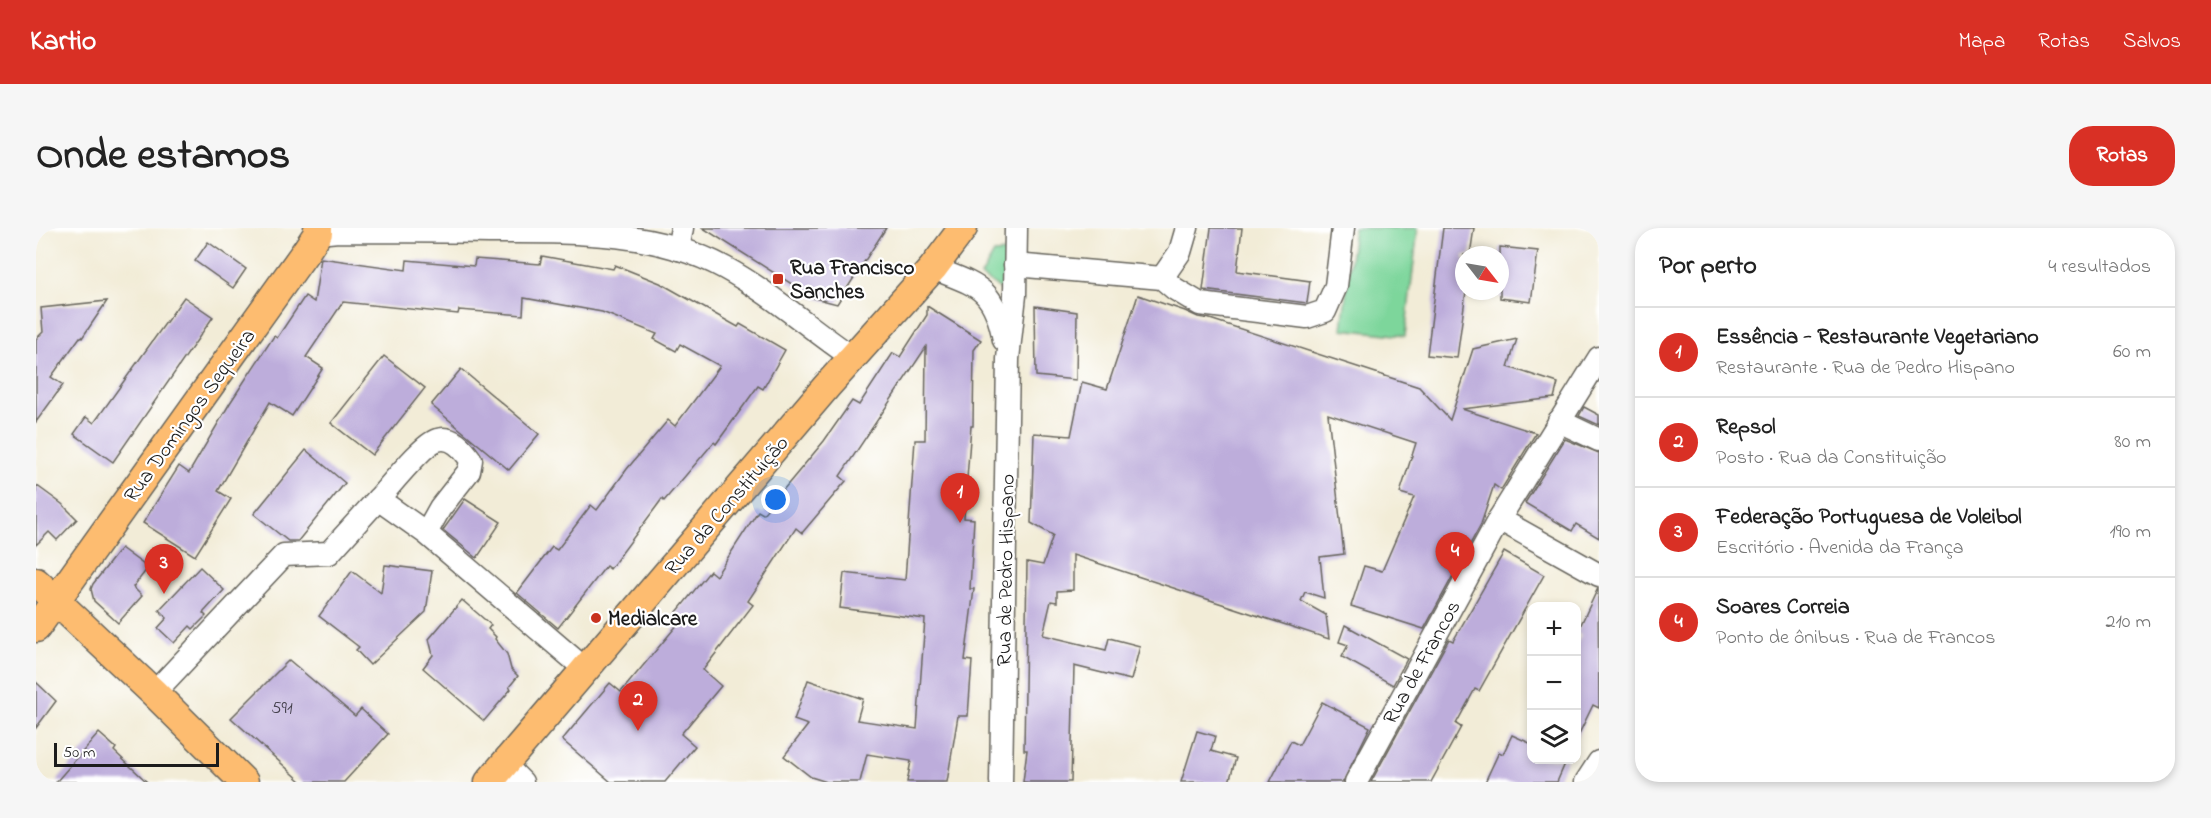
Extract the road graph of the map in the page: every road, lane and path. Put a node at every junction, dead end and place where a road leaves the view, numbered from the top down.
1 (963, 228) edge
2 (1016, 228) edge
3 (1187, 228) edge
4 (1343, 228) edge
5 (318, 231) edge
6 (680, 238) edge
7 (1015, 265) junction
8 (933, 268) junction
9 (1162, 278) junction
10 (852, 357) junction
11 (1599, 358) edge
12 (1008, 359) junction
13 (1559, 421) junction
14 (1599, 440) edge
15 (378, 499) junction
16 (1499, 519) junction
17 (426, 532) junction
18 (1599, 575) edge
19 (46, 591) edge
20 (36, 628) edge
21 (585, 669) junction
22 (154, 693) junction
23 (1599, 762) edge
24 (505, 776) edge
25 (244, 782) edge
26 (1001, 782) edge
27 (1356, 782) edge
28 (1586, 782) edge

1 - 8 main road, Rua da Constituição
2 - 7 street, Rua de Pedro Hispano
3 - 9 street
4 - 9 street
5 - 6 street
5 - 19 main road, Rua Domingos Sequeira
6 - 10 street
7 - 9 street
7 - 12 street, Rua de Pedro Hispano
8 - 10 main road, Rua da Constituição
8 - 12 street, Rua de Pedro Hispano
10 - 21 main road, Rua da Constituição
11 - 13 street, Rua de Francos
12 - 26 street, Rua de Pedro Hispano
13 - 14 street
13 - 16 street, Rua de Francos
15 - 17 street
15 - 17 street
15 - 22 street
16 - 18 street
16 - 27 street, Rua de Francos
17 - 21 street
19 - 20 main road, Rua Domingos Sequeira
19 - 22 main road
21 - 24 main road, Rua da Constituição
22 - 25 main road
23 - 28 street

